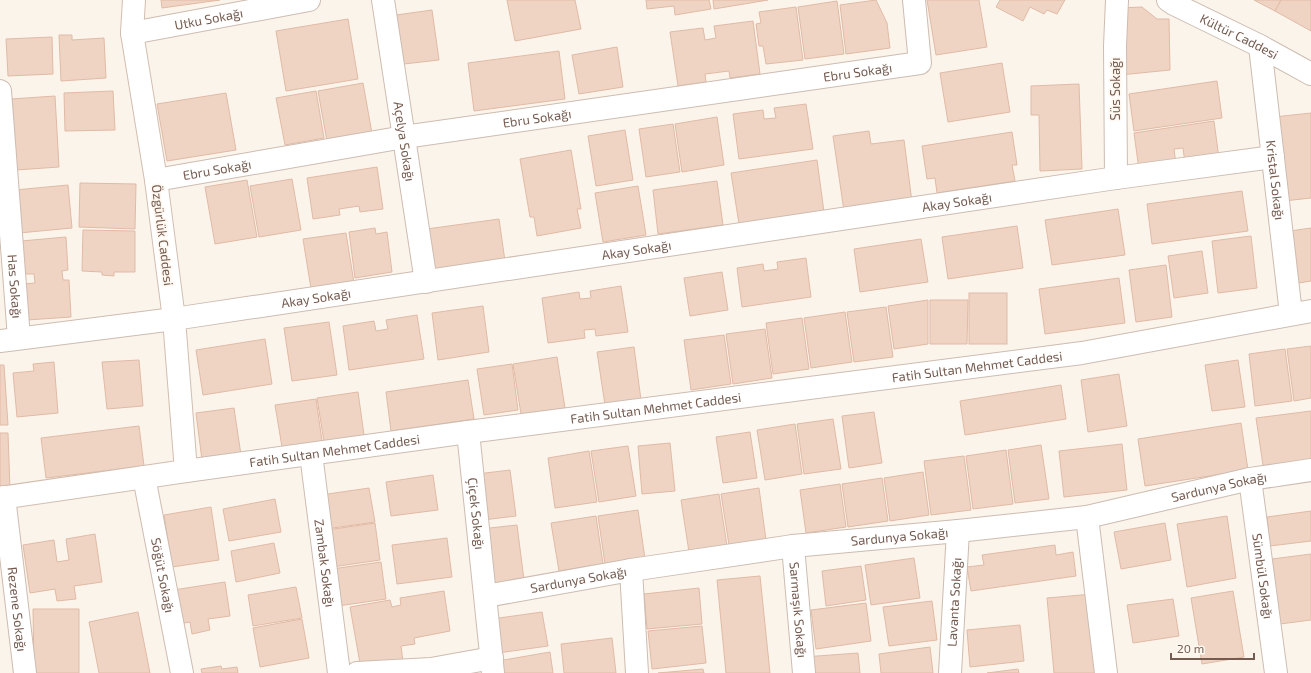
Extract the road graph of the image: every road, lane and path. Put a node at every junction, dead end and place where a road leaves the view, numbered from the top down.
1 (134, 0) edge
2 (309, 0) edge
3 (383, 0) edge
4 (914, 0) edge
5 (1117, 0) edge
6 (1168, 0) edge
7 (132, 33) junction
8 (1260, 46) junction
9 (1311, 74) edge
10 (0, 91) edge
11 (404, 138) junction
12 (1273, 157) junction
13 (1116, 178) junction
14 (156, 180) junction
15 (426, 282) junction
16 (1301, 312) edge
17 (174, 319) junction
18 (9, 340) edge
19 (468, 432) junction
20 (311, 454) junction
21 (1311, 470) edge
22 (186, 471) junction
23 (144, 477) junction
24 (1250, 479) junction
25 (2, 498) edge
26 (1087, 517) junction
27 (958, 531) junction
28 (793, 546) junction
29 (631, 570) junction
30 (486, 596) junction
31 (492, 665) edge
32 (430, 671) edge
33 (24, 673) edge
34 (182, 673) edge
35 (339, 673) edge
36 (357, 673) edge
37 (636, 673) edge
38 (804, 673) edge
39 (950, 673) edge
40 (1106, 673) edge
41 (1276, 673) edge

1 - 7 street, Özgürlük Caddesi
2 - 7 street, Utku Sokağı
3 - 11 street, Açelya Sokağı
4 - 11 street, Ebru Sokağı
5 - 13 street, Süs Sokağı
6 - 8 street, Kültür Caddesi
7 - 14 street, Özgürlük Caddesi
8 - 9 street, Kültür Caddesi
8 - 12 street, Kristal Sokağı
10 - 18 street, Has Sokağı
11 - 14 street, Ebru Sokağı
11 - 15 street, Açelya Sokağı
12 - 13 street, Akay Sokağı
12 - 16 street, Kristal Sokağı
13 - 15 street, Akay Sokağı
14 - 17 street, Özgürlük Caddesi
15 - 17 street, Akay Sokağı
16 - 19 street, Fatih Sultan Mehmet Caddesi
17 - 18 street, Akay Sokağı
17 - 22 street, Özgürlük Caddesi
19 - 20 street, Fatih Sultan Mehmet Caddesi
19 - 30 street, Çiçek Sokağı
20 - 22 street, Fatih Sultan Mehmet Caddesi
20 - 35 street, Zambak Sokağı
21 - 24 street, Sardunya Sokağı
22 - 23 street, Fatih Sultan Mehmet Caddesi
23 - 25 street, Fatih Sultan Mehmet Caddesi
23 - 34 street, Söğüt Sokağı
24 - 26 street, Sardunya Sokağı
24 - 41 street, Sümbül Sokağı
25 - 33 street, Rezene Sokağı
26 - 27 street, Sardunya Sokağı
26 - 40 street
27 - 28 street, Sardunya Sokağı
27 - 39 street, Lavanta Sokağı
28 - 29 street, Sardunya Sokağı
28 - 38 street, Sarmaşık Sokağı
29 - 30 street, Sardunya Sokağı
29 - 37 street
30 - 31 street, Çiçek Sokağı
31 - 32 street
32 - 36 street

